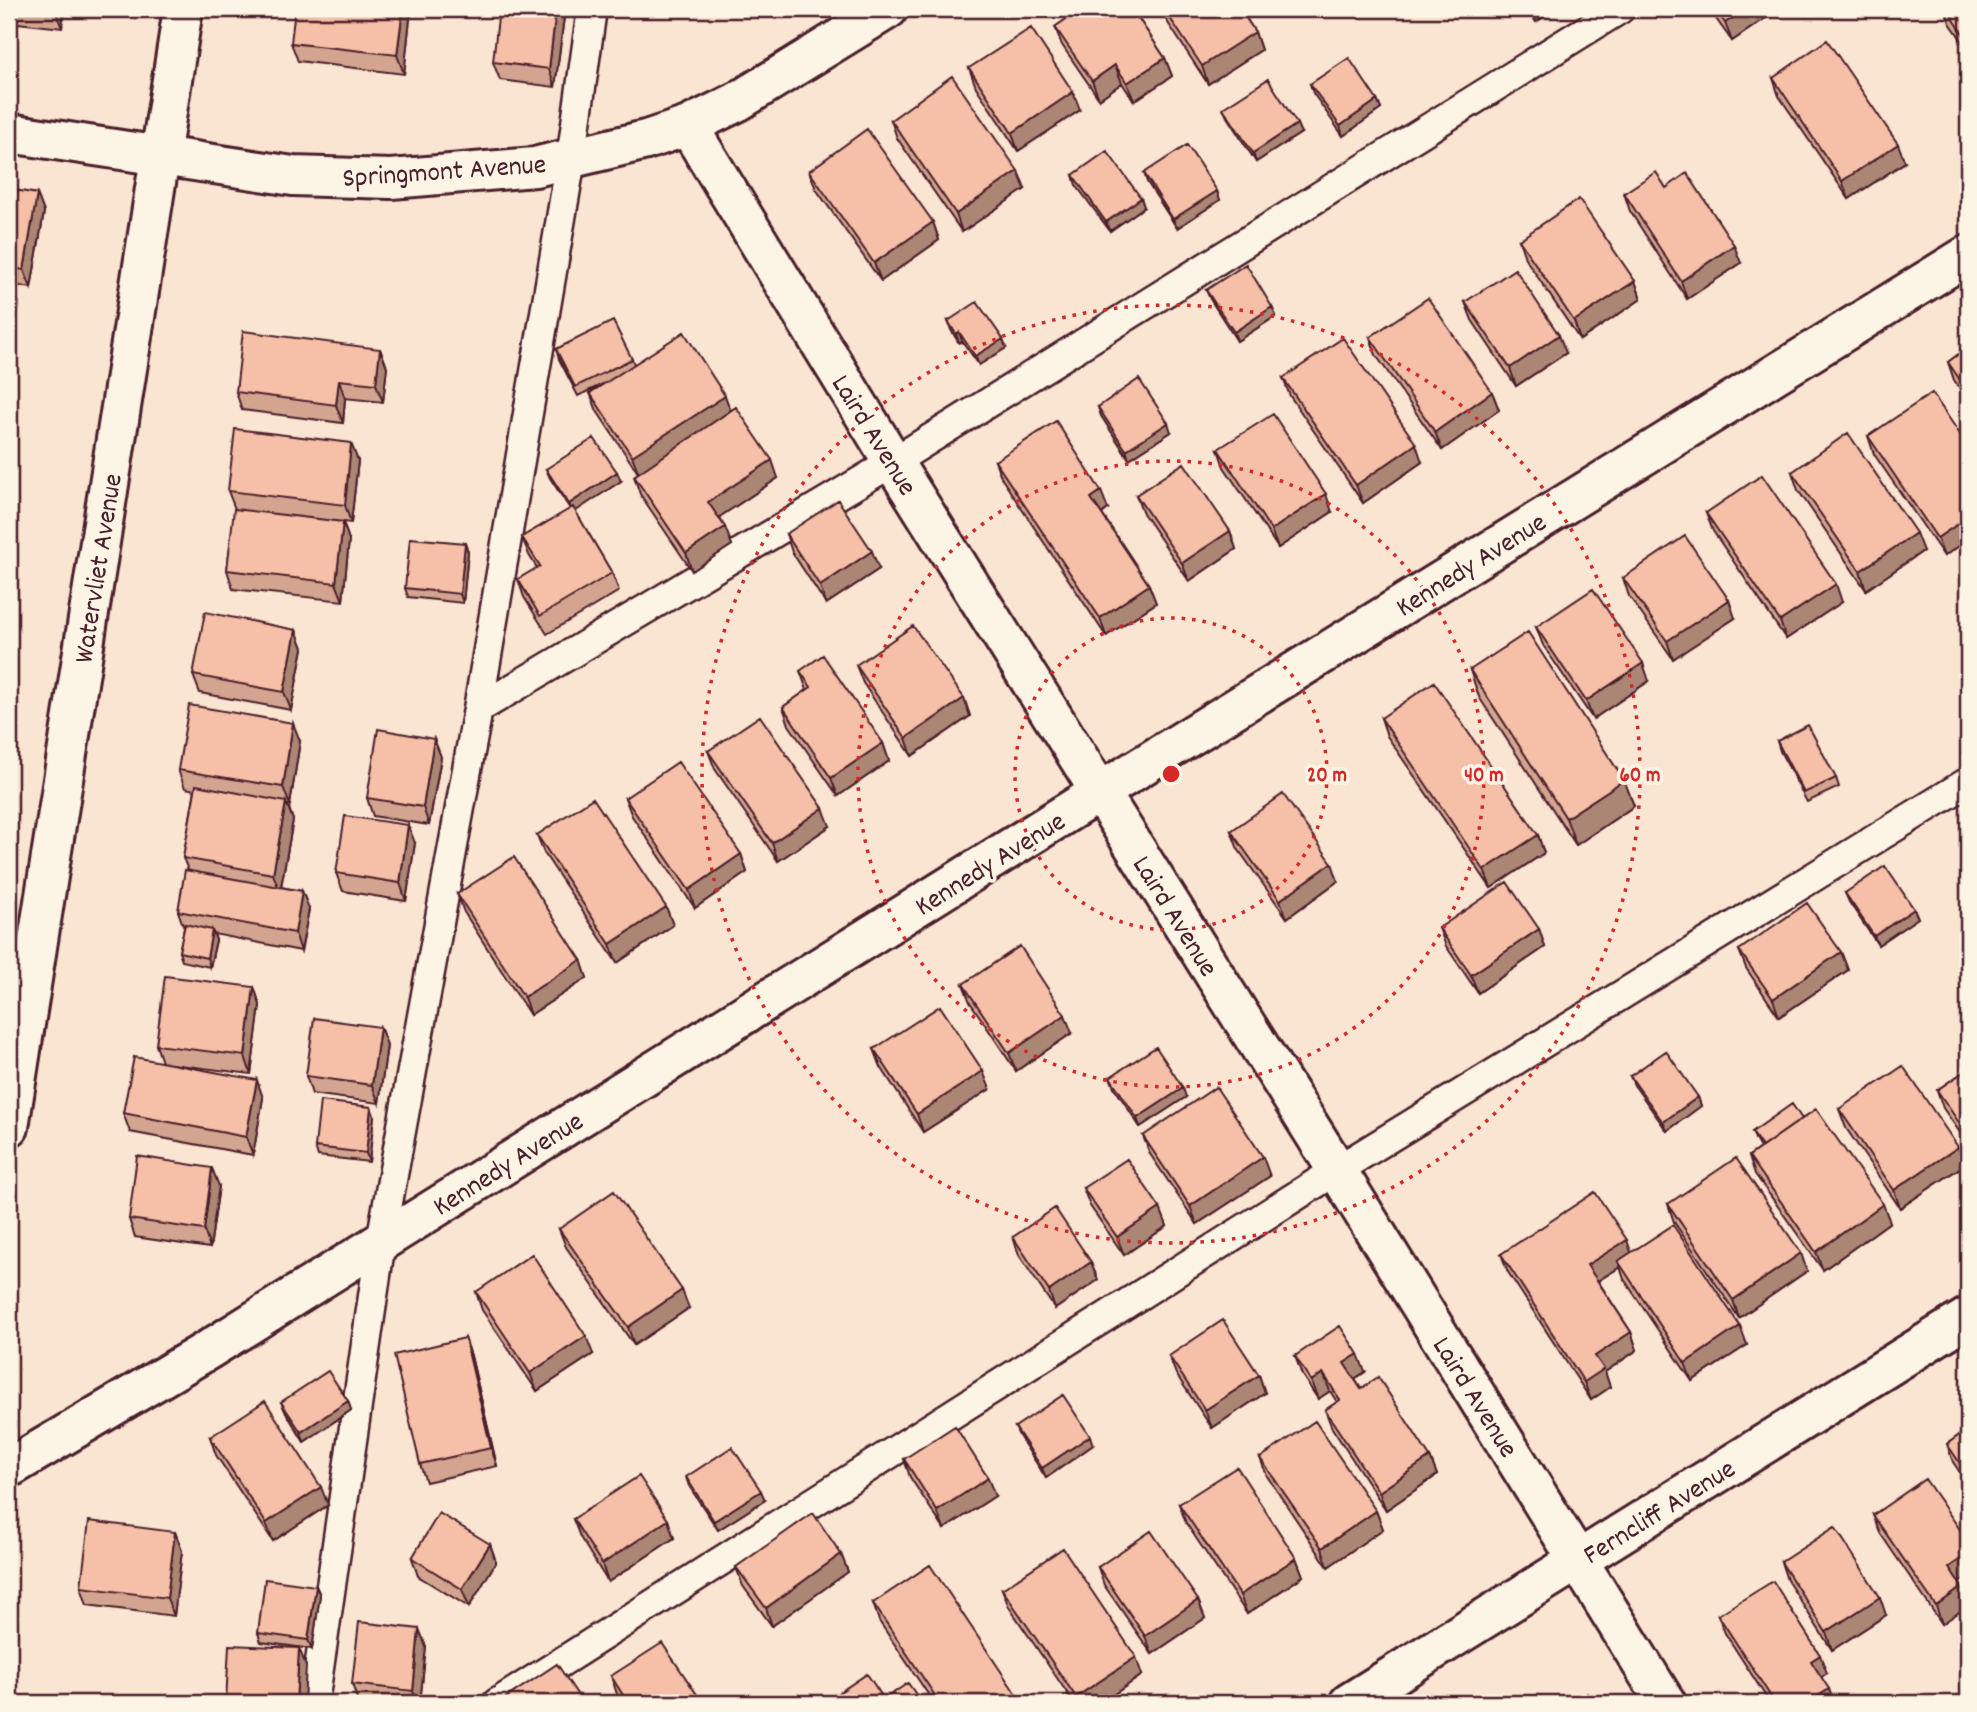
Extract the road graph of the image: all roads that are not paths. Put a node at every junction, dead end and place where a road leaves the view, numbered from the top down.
1 (183, 9) edge
2 (592, 9) edge
3 (888, 9) edge
4 (1620, 9) edge
5 (688, 127) junction
6 (9, 133) edge
7 (159, 154) junction
8 (571, 159) junction
9 (1968, 255) edge
10 (893, 462) junction
11 (478, 709) junction
12 (1968, 782) edge
13 (1100, 792) junction
14 (9, 1127) edge
15 (1337, 1170) junction
16 (381, 1241) junction
17 (1968, 1317) edge
18 (9, 1468) edge
19 (1576, 1560) junction
20 (313, 1703) edge
21 (497, 1703) edge
22 (1349, 1703) edge
23 (1666, 1703) edge

1 - 7 street, Watervliet Avenue
2 - 8 lane
3 - 5 street, Springmont Avenue
4 - 10 lane
5 - 8 street, Springmont Avenue
5 - 10 street, Laird Avenue
6 - 7 street, Springmont Avenue
7 - 8 street, Springmont Avenue
7 - 14 street, Watervliet Avenue
8 - 11 lane
9 - 13 street, Kennedy Avenue
10 - 11 lane
10 - 13 street, Laird Avenue
11 - 16 lane
12 - 15 lane
13 - 15 street, Laird Avenue
13 - 16 street, Kennedy Avenue
15 - 19 street, Laird Avenue
15 - 21 lane
16 - 18 street, Kennedy Avenue
16 - 20 lane
17 - 19 street, Ferncliff Avenue
19 - 22 street, Ferncliff Avenue
19 - 23 street, Laird Avenue

